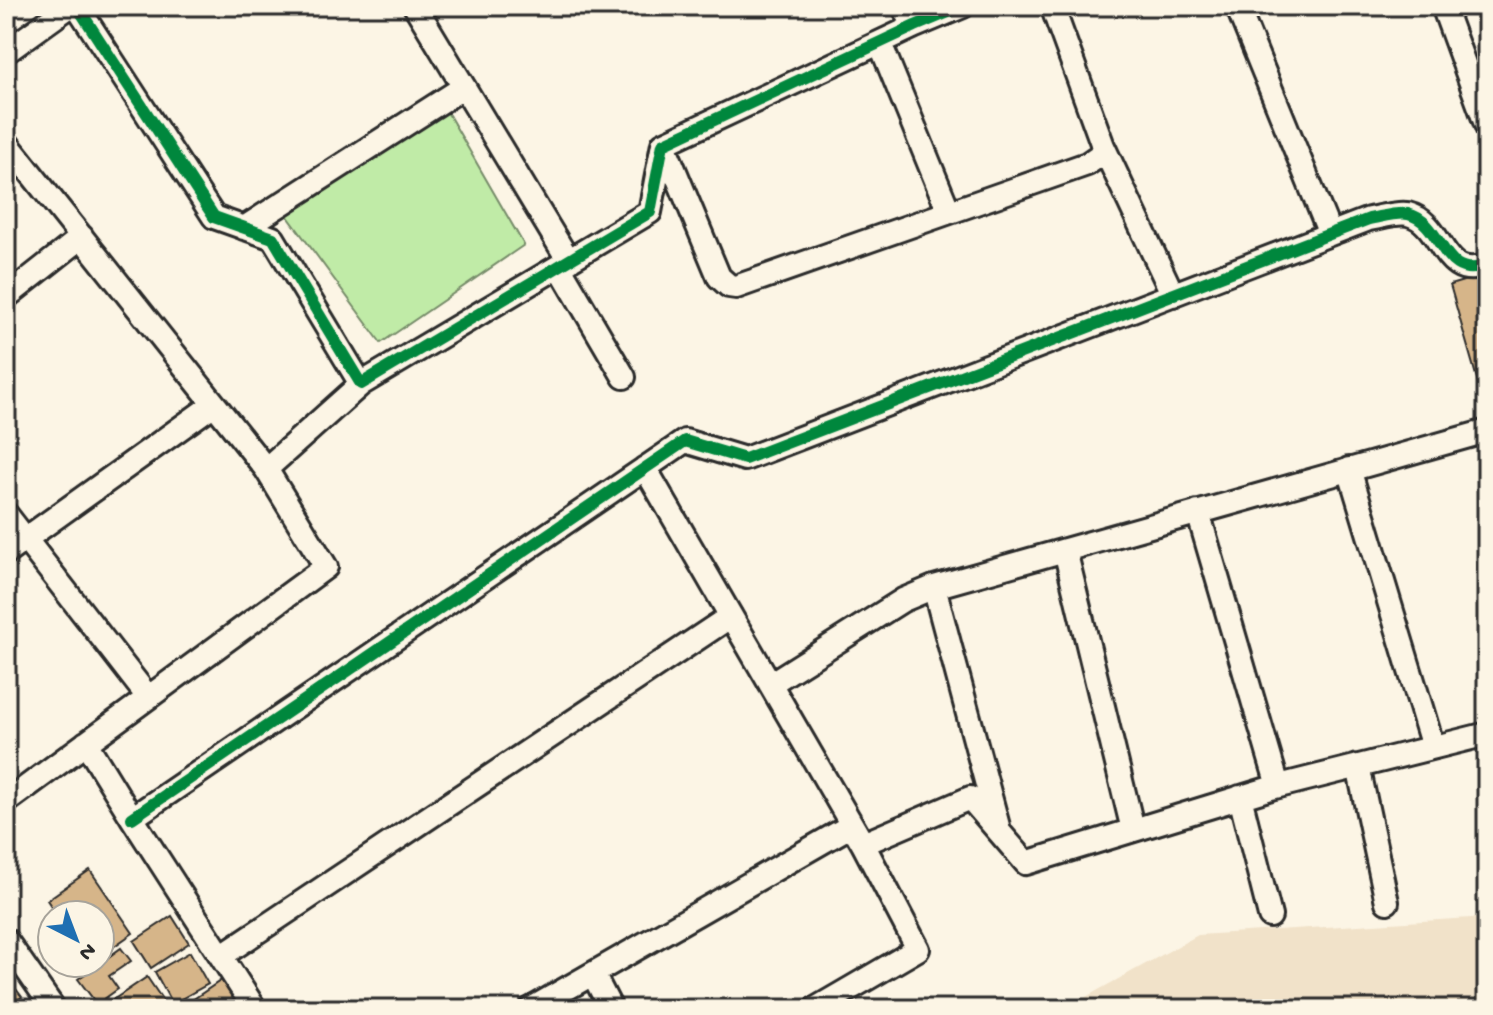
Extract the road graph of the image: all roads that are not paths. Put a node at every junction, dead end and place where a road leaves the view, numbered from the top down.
1 (70, 6) edge
2 (77, 6) edge
3 (415, 6) edge
4 (903, 6) edge
5 (963, 6) edge
6 (1052, 6) edge
7 (1237, 6) edge
8 (1443, 6) edge
9 (915, 26) junction
10 (880, 43) junction
11 (6, 52) edge
12 (464, 87) junction
13 (1487, 127) edge
14 (6, 142) edge
15 (663, 144) junction
16 (1103, 146) junction
17 (949, 212) junction
18 (244, 228) junction
19 (1330, 234) junction
20 (82, 237) junction
21 (564, 264) junction
22 (1487, 265) edge
23 (1173, 295) junction
24 (6, 297) edge
25 (624, 377) dead end
26 (361, 384) junction
27 (214, 404) junction
28 (1487, 431) edge
29 (645, 468) junction
30 (266, 469) junction
31 (1349, 469) junction
32 (1198, 512) junction
33 (6, 514) edge
34 (25, 540) junction
35 (1065, 550) junction
36 (6, 553) edge
37 (934, 587) junction
38 (731, 616) junction
39 (770, 684) junction
40 (148, 697) junction
41 (1487, 734) edge
42 (86, 743) junction
43 (1433, 747) junction
44 (1358, 766) junction
45 (1278, 786) junction
46 (1240, 797) junction
47 (6, 802) edge
48 (132, 818) junction
49 (1133, 830) junction
50 (999, 831) junction
51 (858, 835) junction
52 (1387, 902) dead end
53 (1270, 916) dead end
54 (6, 940) edge
55 (221, 956) junction
56 (593, 974) junction
57 (54, 1009) edge
58 (255, 1009) edge
59 (531, 1009) edge
60 (611, 1009) edge
61 (815, 1009) edge

1 - 11 street
2 - 18 street
3 - 12 street
4 - 9 street
5 - 9 street
6 - 16 street
7 - 19 street
8 - 13 street
9 - 10 street
10 - 15 street
10 - 17 street
12 - 18 street
12 - 21 street
14 - 20 street
15 - 17 street
15 - 21 street
16 - 17 street
16 - 23 street
18 - 26 street
19 - 22 street
19 - 23 street
20 - 24 street
20 - 27 street
21 - 25 street
21 - 26 street
23 - 29 street
26 - 30 street
27 - 30 street
27 - 34 street
28 - 31 street
29 - 38 street
29 - 48 street
30 - 40 street
31 - 32 street
31 - 43 street
32 - 35 street
32 - 45 street
33 - 34 street
34 - 36 street
34 - 40 street
35 - 37 street
35 - 49 street
37 - 39 street
37 - 50 street
38 - 39 street
38 - 55 street
39 - 51 street
40 - 42 street
41 - 43 street
42 - 47 street
42 - 48 street
43 - 44 street
44 - 45 street
44 - 52 street
45 - 46 street
46 - 49 street
46 - 53 street
48 - 55 street
49 - 50 street
50 - 51 street
51 - 56 street
51 - 61 street
54 - 57 street
55 - 58 street
56 - 59 street
56 - 60 street

